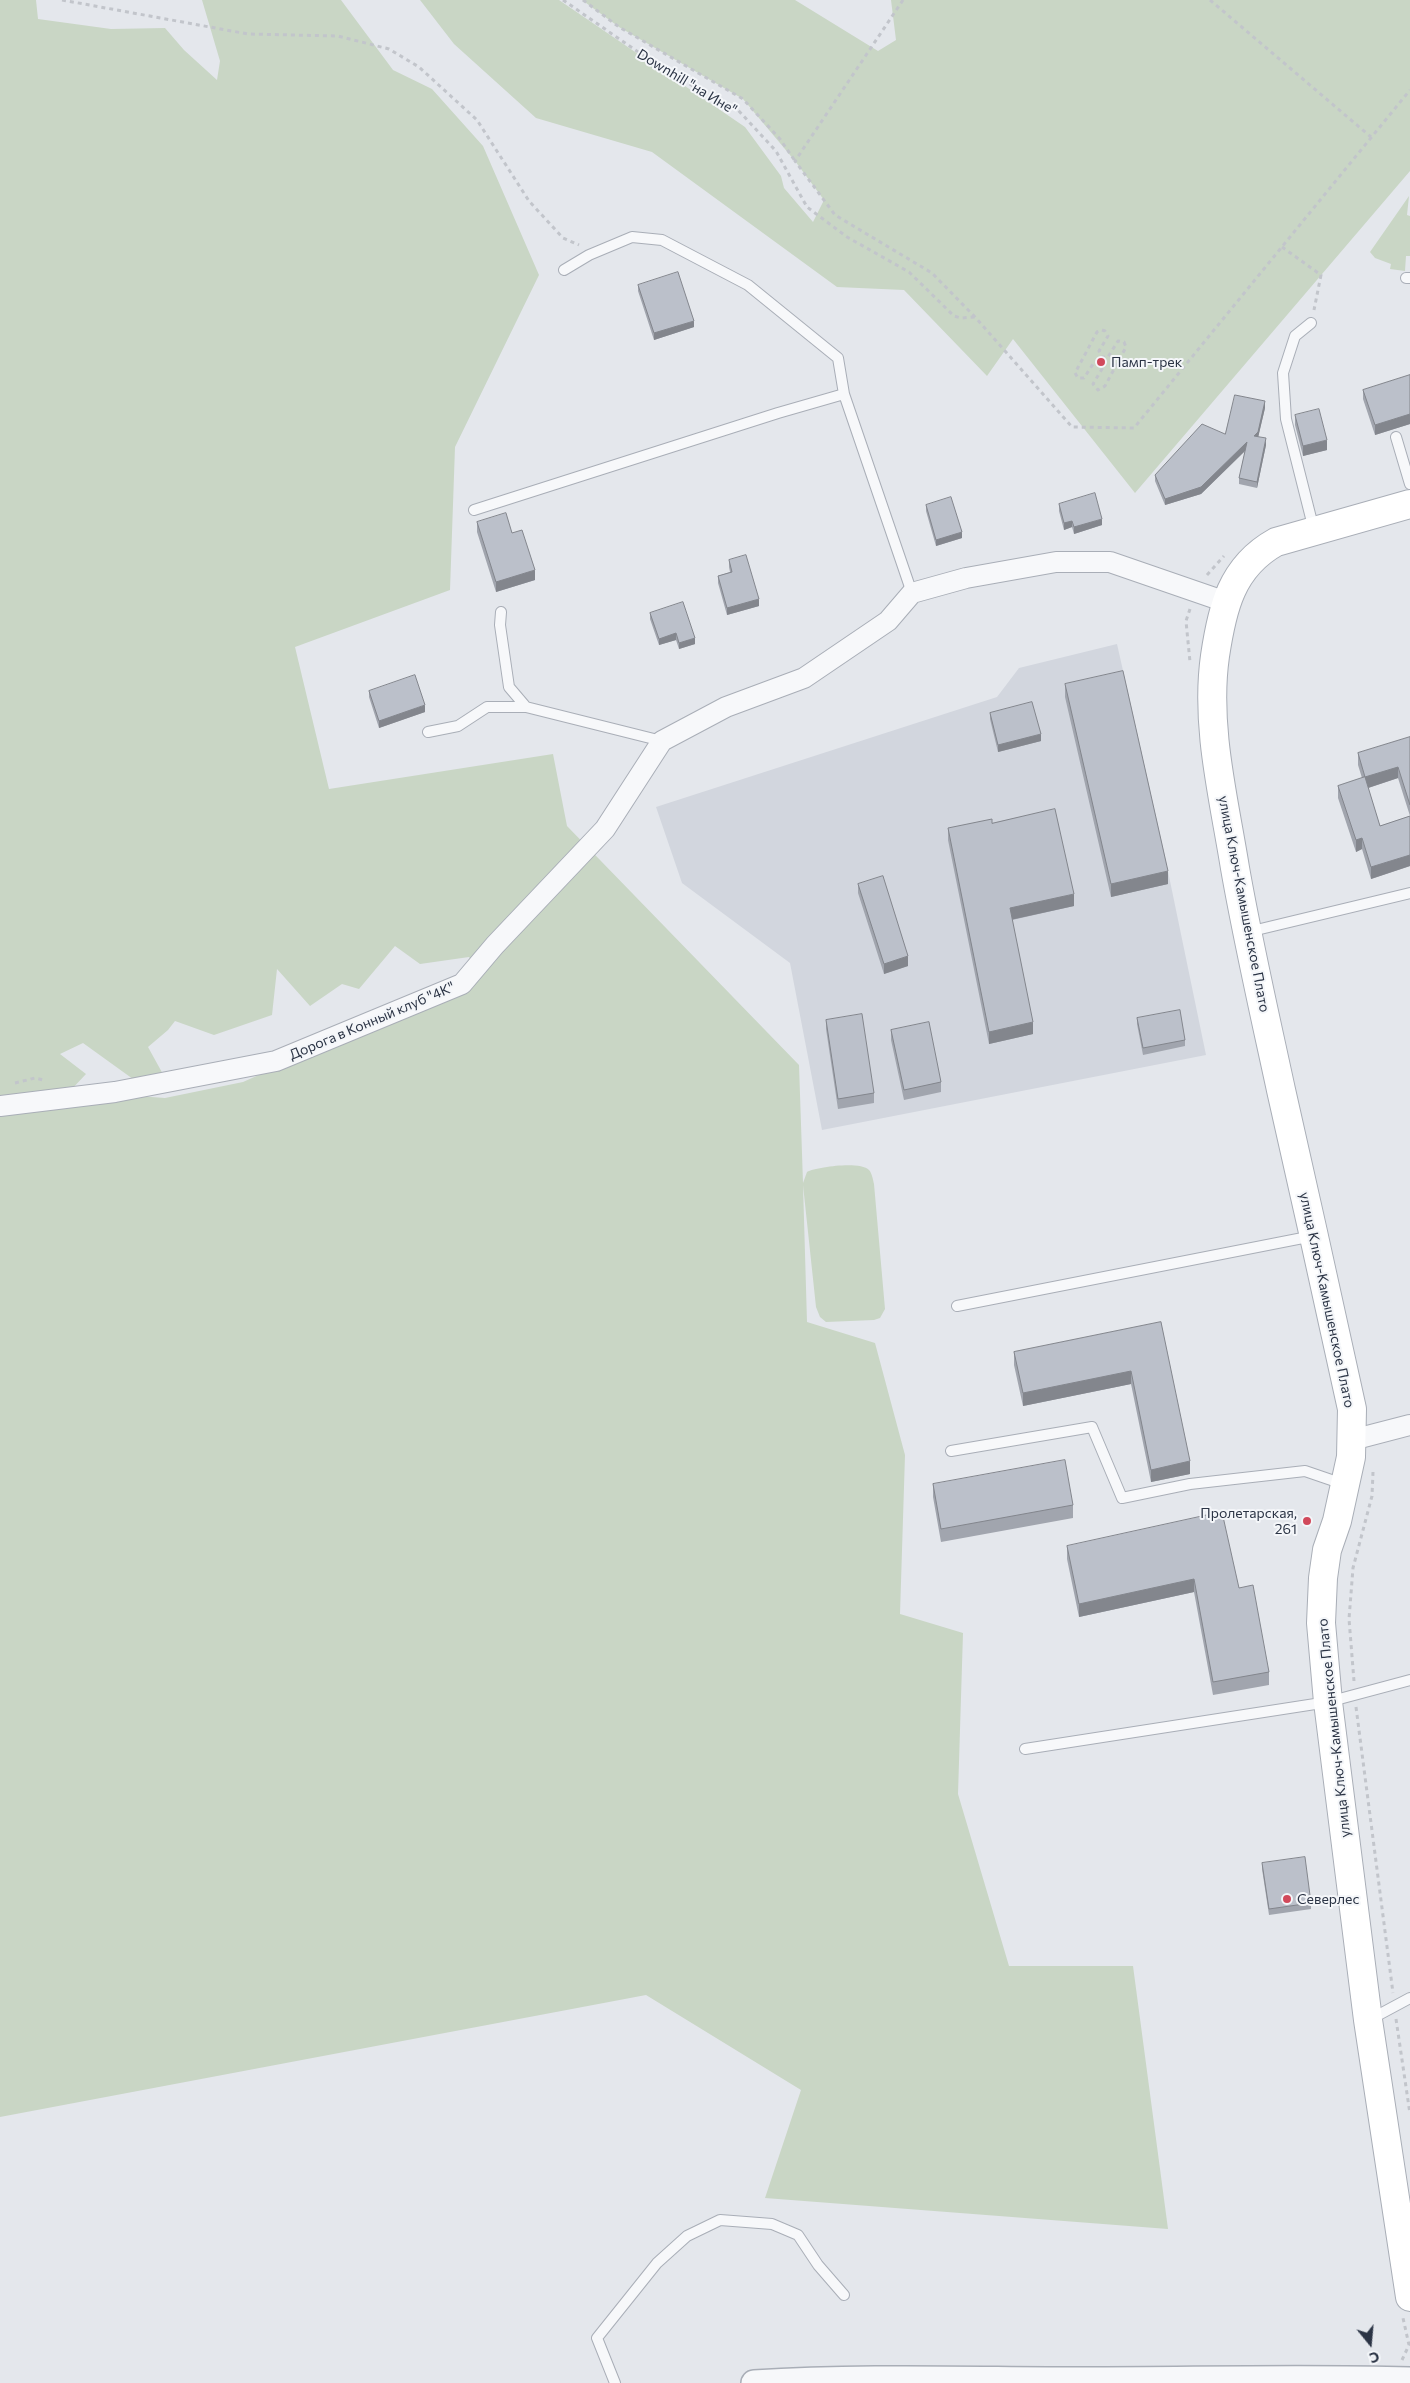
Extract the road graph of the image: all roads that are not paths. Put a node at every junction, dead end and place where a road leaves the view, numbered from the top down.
1 (564, 270) dead end
2 (1311, 323) road end
3 (844, 394) junction
4 (1396, 437) dead end
5 (1410, 484) edge
6 (1410, 504) edge
7 (474, 510) dead end
8 (1314, 531) junction
9 (912, 593) junction
10 (1226, 602) junction
11 (501, 612) dead end
12 (526, 707) junction
13 (428, 732) dead end
14 (662, 741) junction
15 (1410, 893) edge
16 (1247, 933) junction
17 (0, 1106) edge
18 (1314, 1236) junction
19 (957, 1306) dead end
20 (1410, 1425) edge
21 (1352, 1440) junction
22 (951, 1451) dead end
23 (1346, 1485) junction
24 (1410, 1680) edge
25 (1328, 1702) junction
26 (1026, 1749) dead end
27 (1410, 1998) edge
28 (1368, 2020) junction
29 (844, 2295) dead end
30 (1406, 2304) edge
31 (1327, 2380) edge
32 (1410, 2380) edge
33 (615, 2383) edge
34 (754, 2383) edge

1 - 3 lane
2 - 8 lane
3 - 7 lane
3 - 9 lane
4 - 5 lane
6 - 8 main road, улица Ключ-Камышенское Плато
8 - 10 main road, улица Ключ-Камышенское Плато
9 - 10 street
9 - 14 street
10 - 16 main road, улица Ключ-Камышенское Плато
11 - 12 lane
12 - 13 lane
12 - 14 lane
14 - 17 street, Дорога в Конный клуб "4К"
15 - 16 lane
16 - 18 main road, улица Ключ-Камышенское Плато
18 - 19 lane
18 - 21 main road, улица Ключ-Камышенское Плато
20 - 21 street
21 - 23 main road, улица Ключ-Камышенское Плато
22 - 23 lane
23 - 25 main road, улица Ключ-Камышенское Плато
24 - 25 lane
25 - 26 lane
25 - 28 main road, улица Ключ-Камышенское Плато
27 - 28 lane
28 - 30 main road, улица Ключ-Камышенское Плато
29 - 33 lane
31 - 32 street
31 - 34 street

